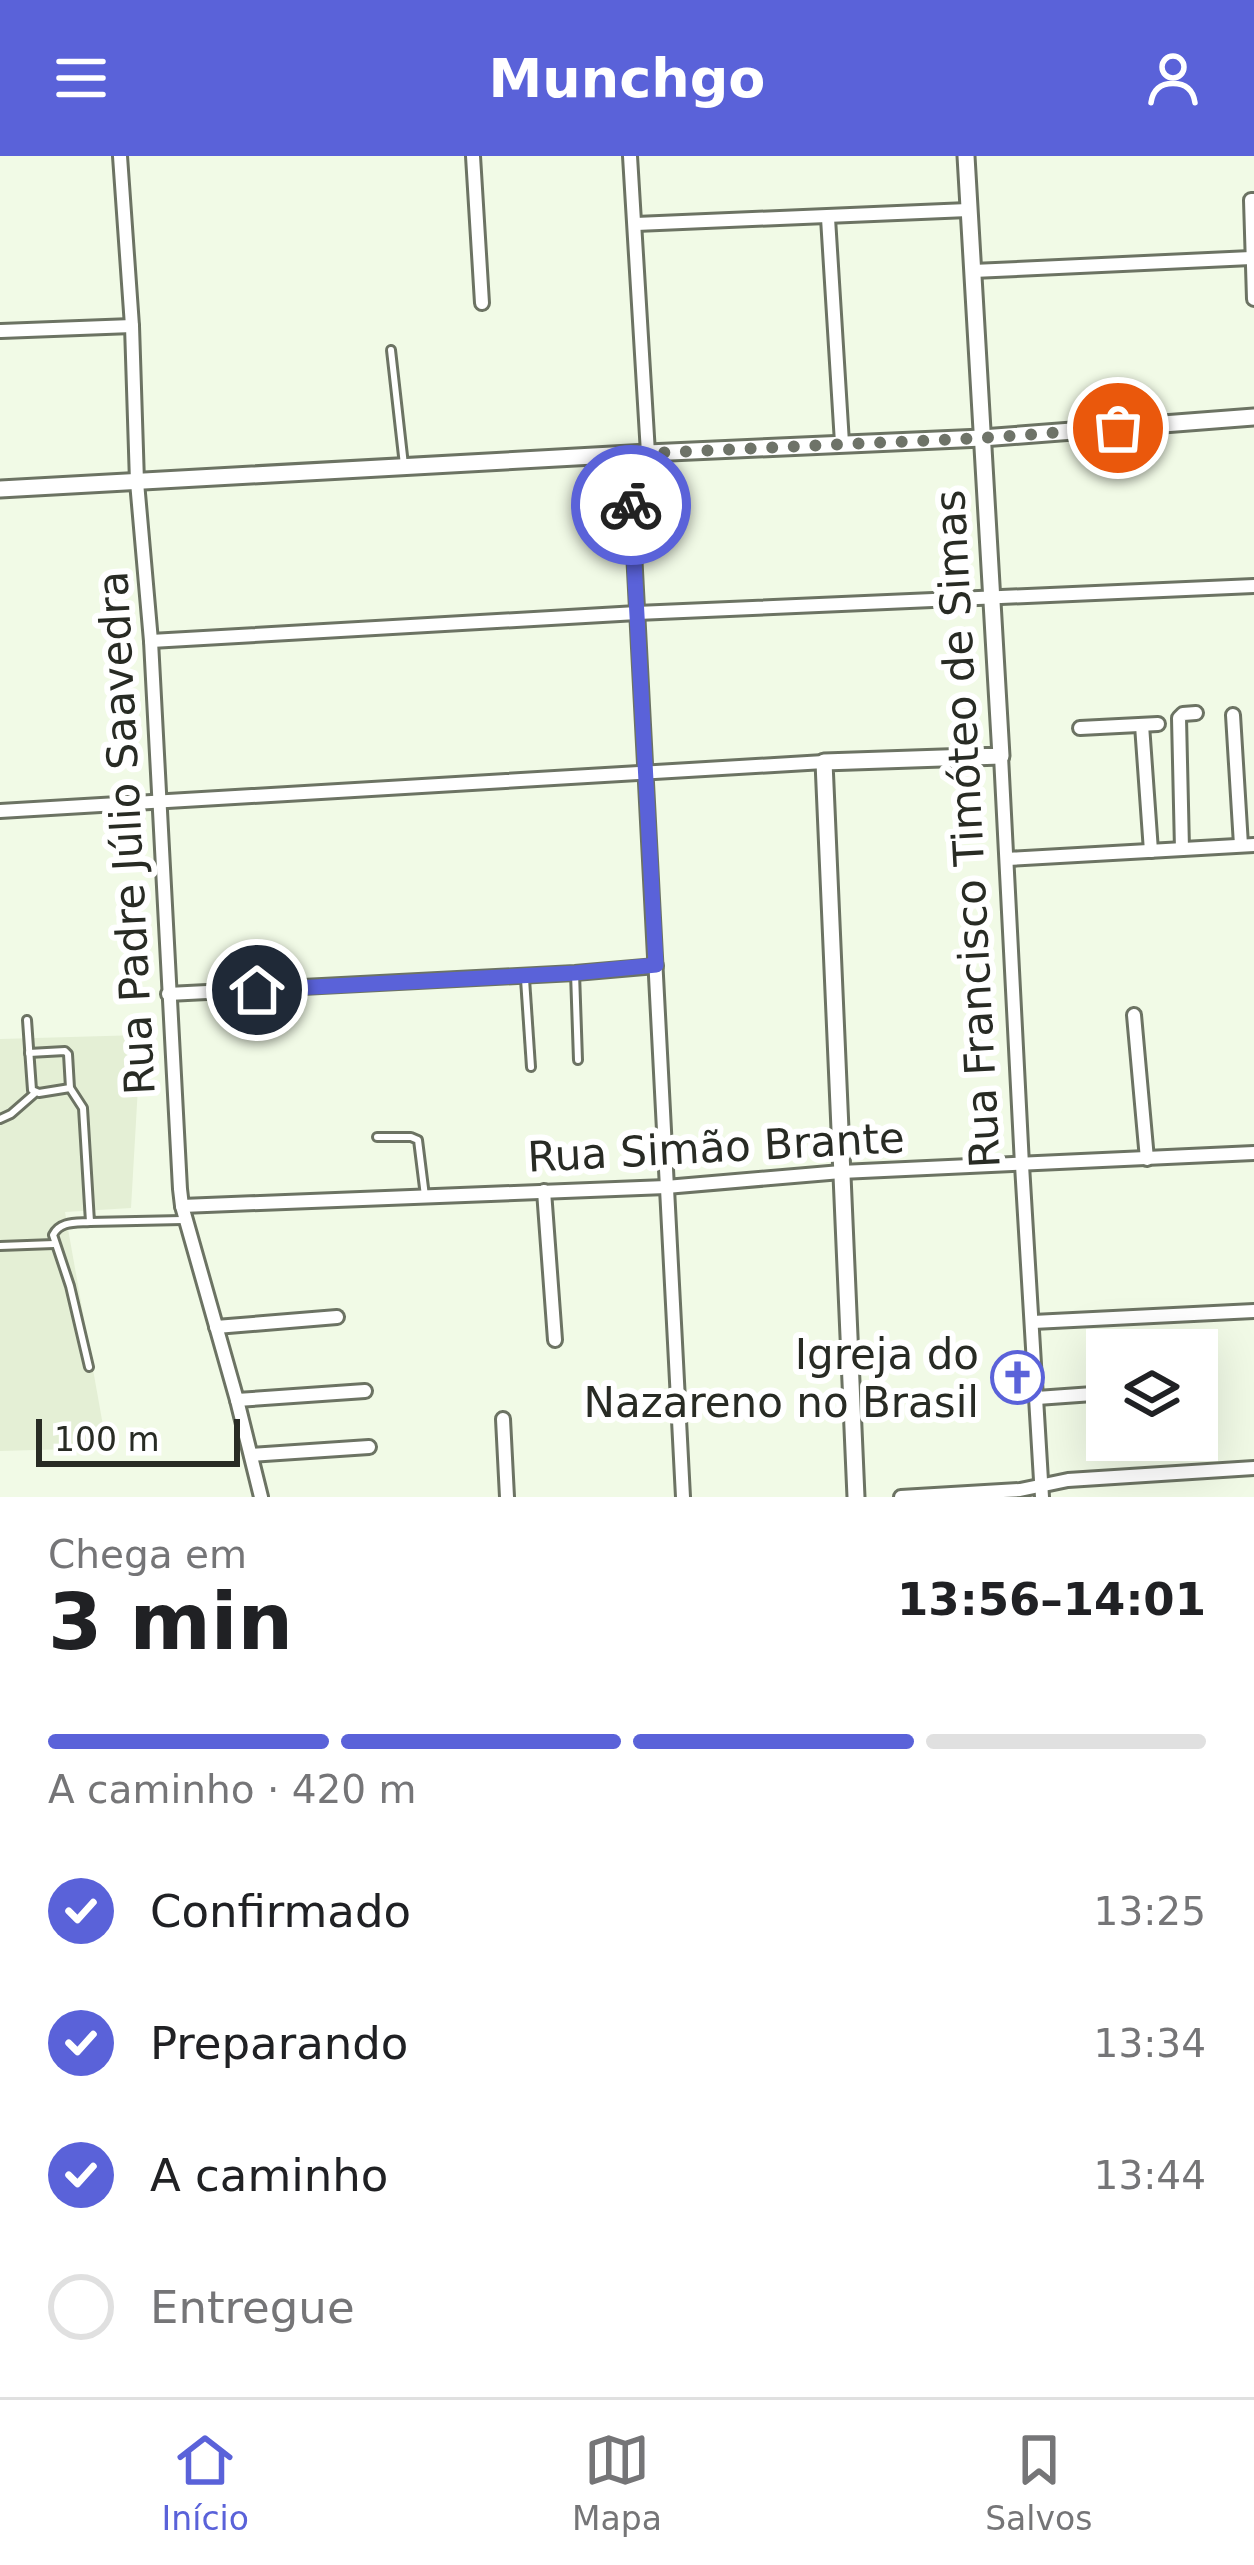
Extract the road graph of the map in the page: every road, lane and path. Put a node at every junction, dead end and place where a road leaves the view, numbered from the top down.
1 (120, 156) edge
2 (473, 156) edge
3 (630, 156) edge
4 (966, 156) edge
5 (1252, 200) edge
6 (968, 210) junction
7 (828, 218) junction
8 (636, 224) junction
9 (1251, 258) edge
10 (973, 271) junction
11 (1254, 299) edge
12 (482, 303) dead end
13 (132, 326) junction
14 (1, 331) edge
15 (391, 350) dead end
16 (1254, 417) edge
17 (982, 438) junction
18 (842, 443) junction
19 (648, 453) junction
20 (629, 454) junction
21 (404, 469) junction
22 (137, 482) junction
23 (0, 489) edge
24 (1254, 586) edge
25 (991, 597) junction
26 (637, 613) junction
27 (151, 641) junction
28 (1196, 713) dead end
29 (1233, 715) dead end
30 (1142, 724) junction
31 (1158, 724) dead end
32 (1080, 728) dead end
33 (1001, 756) junction
34 (824, 762) junction
35 (646, 774) junction
36 (158, 802) junction
37 (0, 811) edge
38 (1248, 845) edge
39 (1182, 849) junction
40 (1151, 850) junction
41 (1007, 859) junction
42 (656, 965) junction
43 (575, 973) junction
44 (525, 976) junction
45 (168, 994) junction
46 (1133, 1015) dead end
47 (28, 1019) dead end
48 (29, 1053) junction
49 (578, 1060) dead end
50 (531, 1067) dead end
51 (70, 1088) junction
52 (34, 1093) junction
53 (0, 1119) edge
54 (377, 1137) dead end
55 (1254, 1154) edge
56 (1147, 1159) junction
57 (1022, 1165) junction
58 (841, 1172) junction
59 (666, 1186) junction
60 (544, 1191) junction
61 (424, 1196) junction
62 (184, 1213) junction
63 (90, 1222) junction
64 (54, 1244) junction
65 (0, 1246) edge
66 (1254, 1311) edge
67 (337, 1317) dead end
68 (1033, 1322) junction
69 (216, 1327) junction
70 (555, 1340) dead end
71 (89, 1366) dead end
72 (365, 1391) dead end
73 (1086, 1394) edge
74 (1037, 1398) junction
75 (237, 1400) junction
76 (503, 1419) dead end
77 (369, 1447) dead end
78 (251, 1455) junction
79 (1254, 1468) edge
80 (1042, 1491) edge
81 (261, 1497) edge
82 (507, 1497) edge
83 (683, 1497) edge
84 (856, 1497) edge
85 (902, 1497) edge

1 - 13 street, Rua Padre Júlio Saavedra
2 - 12 street
3 - 8 street
4 - 6 street, Rua Francisco Timóteo de Simas
5 - 9 street
6 - 7 street
6 - 10 street, Rua Francisco Timóteo de Simas
7 - 8 street
7 - 18 street
8 - 19 street
9 - 10 street
9 - 11 street
10 - 17 street, Rua Francisco Timóteo de Simas
13 - 14 street
13 - 22 street, Rua Padre Júlio Saavedra
15 - 21 lane
16 - 17 street
17 - 18 street
17 - 25 street, Rua Francisco Timóteo de Simas
18 - 19 street
19 - 20 street
20 - 21 street
20 - 26 street
21 - 22 street
22 - 23 street
22 - 27 street, Rua Padre Júlio Saavedra
24 - 25 street
25 - 26 street
25 - 33 street, Rua Francisco Timóteo de Simas
26 - 27 street
26 - 35 street
27 - 36 street, Rua Padre Júlio Saavedra
28 - 39 street
29 - 38 street
30 - 31 street
30 - 32 street
30 - 40 street
33 - 34 street
33 - 41 street, Rua Francisco Timóteo de Simas
34 - 35 street
34 - 58 street
35 - 36 street
35 - 42 street
36 - 37 street
36 - 45 street, Rua Padre Júlio Saavedra
38 - 39 street
39 - 40 street
40 - 41 street
41 - 57 street, Rua Francisco Timóteo de Simas
42 - 43 street
42 - 59 street
43 - 44 street
43 - 49 lane
44 - 45 street
44 - 50 lane
45 - 62 street, Rua Padre Júlio Saavedra
46 - 56 street
47 - 48 lane
48 - 51 lane
48 - 52 lane
51 - 52 lane
51 - 63 lane
52 - 53 lane
54 - 61 lane
55 - 56 street, Rua Simão Brante
56 - 57 street, Rua Simão Brante
57 - 58 street, Rua Simão Brante
57 - 68 street, Rua Francisco Timóteo de Simas
58 - 59 street, Rua Simão Brante
58 - 84 street
59 - 60 street, Rua Simão Brante
59 - 83 street
60 - 61 street, Rua Simão Brante
60 - 70 street
61 - 62 street, Rua Simão Brante
62 - 63 lane
62 - 69 street, Rua Padre Júlio Saavedra
63 - 64 lane
64 - 65 lane
64 - 71 lane
66 - 68 street
67 - 69 street
68 - 74 street, Rua Francisco Timóteo de Simas
69 - 75 street, Rua Padre Júlio Saavedra
72 - 75 street
73 - 74 street
74 - 80 street, Rua Francisco Timóteo de Simas
75 - 78 street, Rua Padre Júlio Saavedra
76 - 82 street
77 - 78 street
78 - 81 street, Rua Padre Júlio Saavedra
79 - 80 street
80 - 85 street

